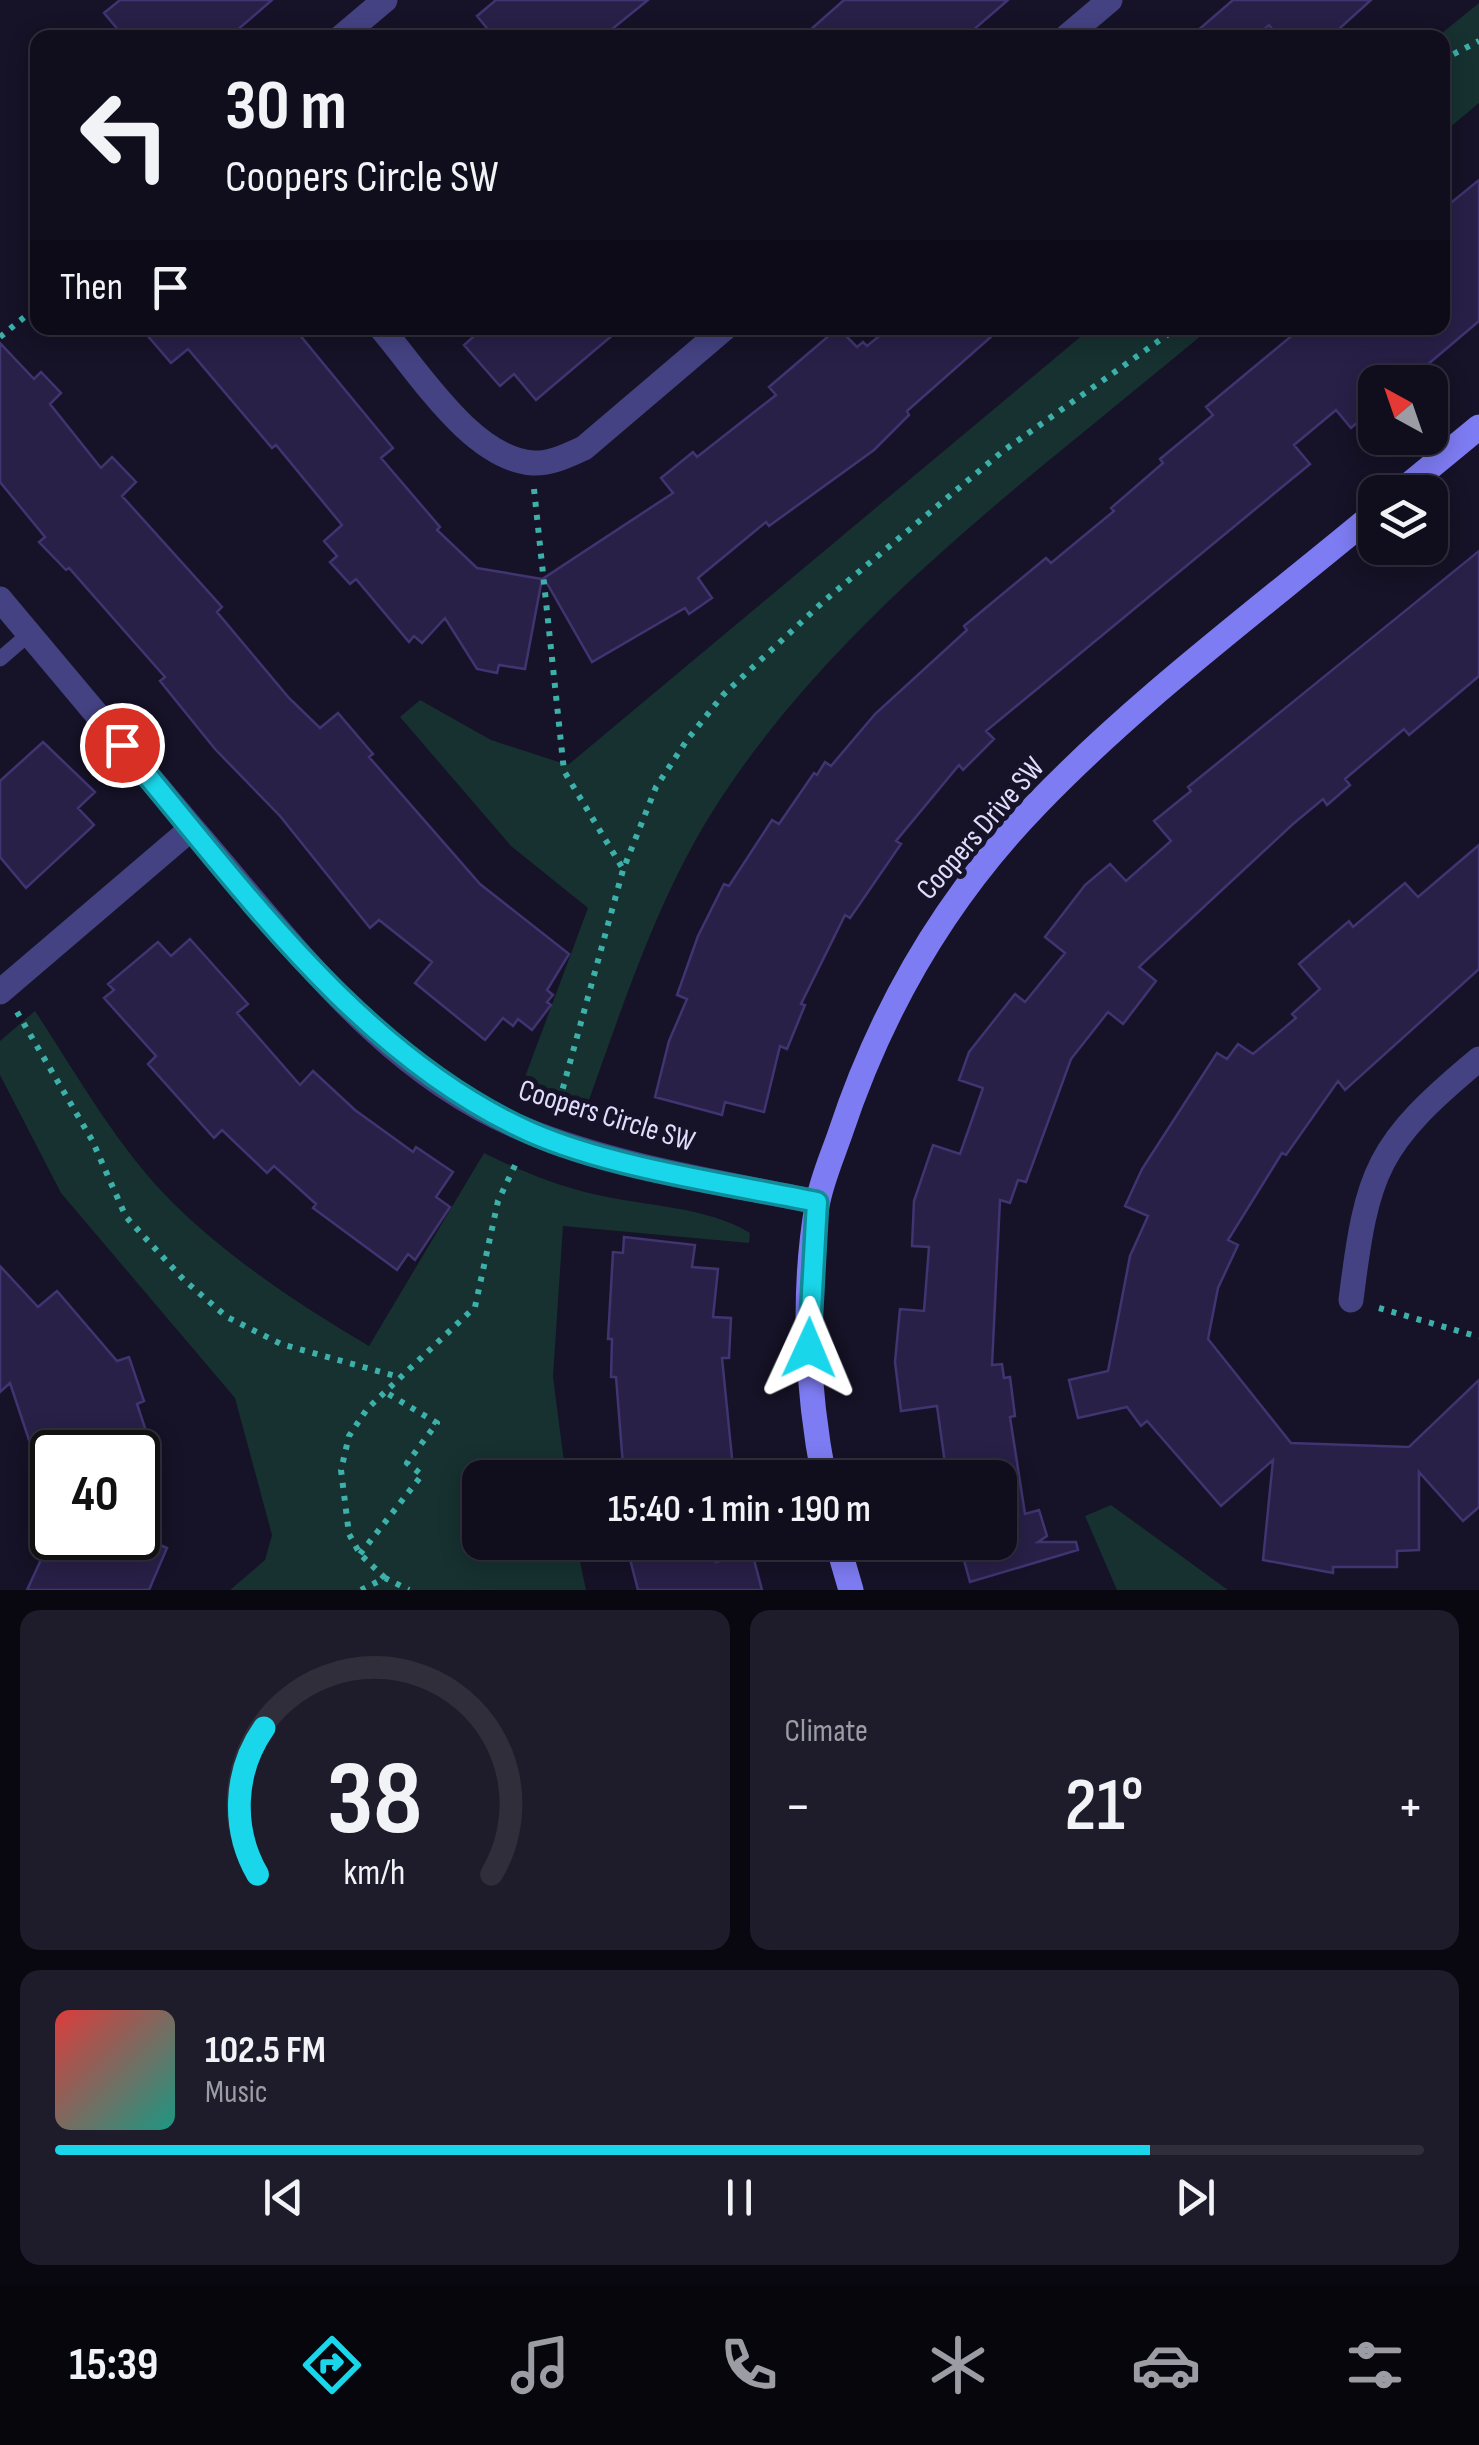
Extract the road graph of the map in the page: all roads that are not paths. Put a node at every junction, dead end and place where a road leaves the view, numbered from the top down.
1 (385, 0) edge
2 (1110, 0) edge
3 (349, 30) edge
4 (1075, 30) edge
5 (387, 335) edge
6 (717, 335) edge
7 (1479, 427) edge
8 (1421, 475) edge
9 (1358, 527) edge
10 (0, 599) edge
11 (29, 634) junction
12 (0, 659) edge
13 (192, 828) junction
14 (2, 991) edge
15 (1479, 1059) edge
16 (817, 1202) junction
17 (1352, 1300) road end
18 (822, 1460) edge
19 (843, 1560) edge
20 (852, 1590) edge

1 - 3 street
2 - 4 street
5 - 6 street
7 - 8 street
9 - 16 street, Coopers Drive SW
10 - 11 street, Coopers Circle SW
11 - 12 lane
11 - 13 street, Coopers Circle SW
13 - 14 street
13 - 16 street, Coopers Circle SW
15 - 17 street
16 - 18 street, Coopers Drive SW
19 - 20 street

